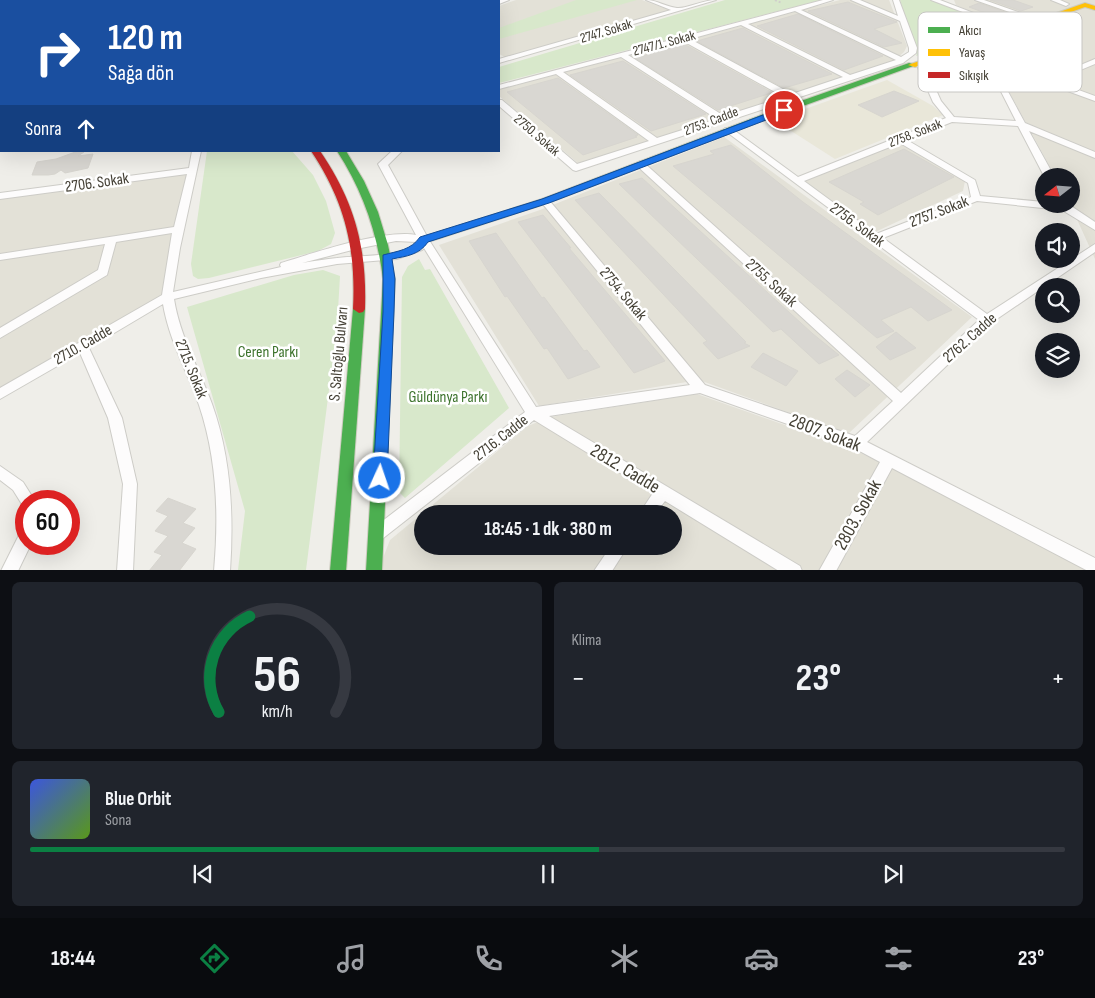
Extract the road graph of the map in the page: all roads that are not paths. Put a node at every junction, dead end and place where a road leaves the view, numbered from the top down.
1 (649, 0) edge
2 (714, 0) edge
3 (830, 0) edge
4 (854, 0) edge
5 (896, 0) edge
6 (934, 0) edge
7 (978, 0) edge
8 (1054, 0) edge
9 (1066, 4) dead end
10 (1095, 8) edge
11 (795, 9) junction
12 (677, 10) junction
13 (966, 12) edge
14 (1016, 12) edge
15 (1065, 12) edge
16 (901, 19) junction
17 (742, 23) junction
18 (683, 38) junction
19 (621, 54) junction
20 (902, 60) junction
21 (1095, 61) edge
22 (500, 62) edge
23 (918, 64) edge
24 (1082, 67) edge
25 (556, 71) junction
26 (850, 78) junction
27 (500, 87) edge
28 (933, 92) edge
29 (1004, 92) edge
30 (1075, 92) edge
31 (791, 97) junction
32 (1095, 99) edge
33 (500, 103) edge
34 (724, 119) junction
35 (951, 119) junction
36 (1021, 124) junction
37 (728, 130) junction
38 (900, 139) junction
39 (656, 142) junction
40 (196, 152) edge
41 (316, 152) edge
42 (342, 152) edge
43 (397, 152) edge
44 (1095, 155) edge
45 (640, 164) junction
46 (1045, 168) edge
47 (194, 170) junction
48 (796, 181) junction
49 (0, 185) edge
50 (14, 194) junction
51 (0, 196) edge
52 (976, 198) junction
53 (545, 201) junction
54 (1035, 203) edge
55 (1075, 213) edge
56 (1095, 226) edge
57 (178, 228) junction
58 (874, 238) junction
59 (111, 239) junction
60 (424, 240) junction
61 (384, 241) junction
62 (359, 244) junction
63 (1092, 251) edge
64 (0, 257) edge
65 (387, 258) junction
66 (361, 259) junction
67 (261, 274) junction
68 (167, 298) junction
69 (987, 320) junction
70 (0, 334) edge
71 (82, 345) junction
72 (700, 388) junction
73 (0, 394) edge
74 (901, 401) junction
75 (533, 413) junction
76 (857, 443) junction
77 (889, 460) junction
78 (0, 472) edge
79 (21, 490) edge
80 (663, 492) junction
81 (653, 505) edge
82 (377, 534) junction
83 (17, 555) edge
84 (613, 555) edge
85 (1095, 566) edge
86 (9, 570) edge
87 (125, 570) edge
88 (222, 570) edge
89 (338, 570) edge
90 (374, 570) edge
91 (602, 570) edge
92 (794, 570) edge
93 (827, 570) edge

1 - 12 street
2 - 12 street, 2747. Sokak
3 - 11 street, 2747/1. Sokak
4 - 16 street
5 - 16 street
6 - 13 street
7 - 14 street
8 - 9 street
10 - 15 street, 2753. Cadde
11 - 17 street, 2747/1. Sokak
11 - 20 street
12 - 22 street, 2747. Sokak
16 - 20 street
17 - 18 street, 2747/1. Sokak
17 - 26 street
18 - 19 street, 2747/1. Sokak
18 - 31 street
19 - 25 street, 2747/1. Sokak
19 - 34 street
20 - 26 street
21 - 24 street
23 - 37 street, 2753. Cadde
25 - 27 street, 2747/1. Sokak
25 - 39 street
26 - 31 street
28 - 35 street
29 - 36 street
30 - 32 street
31 - 34 street
33 - 39 street, 2750. Sokak
34 - 39 street
35 - 36 street, 2758. Sokak
35 - 38 street, 2758. Sokak
36 - 44 street, 2758. Sokak
36 - 46 street
37 - 45 street, 2753. Cadde
37 - 48 street, 2756. Sokak
38 - 48 street, 2758. Sokak
38 - 52 street
40 - 47 street, 2715. Sokak
41 - 62 street, S. Saltoğlu Bulvarı
42 - 61 street
43 - 60 street, 2716. Cadde
45 - 53 street, 2753. Cadde
45 - 74 street, 2755. Sokak
47 - 50 street, 2706. Sokak
47 - 57 street, 2715. Sokak
48 - 58 street, 2756. Sokak
49 - 50 street
50 - 51 street, 2706. Sokak
52 - 54 street
52 - 58 street, 2757. Sokak
53 - 60 street, 2753. Cadde
53 - 72 street, 2754. Sokak
55 - 56 street
57 - 59 street
57 - 68 street, 2715. Sokak
58 - 69 street, 2756. Sokak
59 - 64 street
59 - 70 street
60 - 61 street
60 - 65 street, 2710. Cadde
60 - 75 street, 2716. Cadde
61 - 62 street
61 - 65 street
62 - 66 street, S. Saltoğlu Bulvarı
62 - 67 street
63 - 69 street, 2762. Cadde
65 - 66 street, 2710. Cadde
65 - 82 street
66 - 67 street, 2710. Cadde
66 - 89 street, S. Saltoğlu Bulvarı
67 - 68 street, 2710. Cadde
68 - 71 street, 2710. Cadde
68 - 88 street, 2715. Sokak
69 - 74 street, 2762. Cadde
71 - 73 street, 2710. Cadde
71 - 87 street
72 - 75 street, 2807. Sokak
72 - 76 street, 2807. Sokak
74 - 76 street, 2762. Cadde
75 - 80 street, 2812. Cadde
75 - 82 street, 2716. Cadde
76 - 77 street, 2807. Sokak
77 - 85 street, 2807. Sokak
77 - 93 street, 2803. Sokak
78 - 79 street
80 - 81 street
80 - 92 street, 2812. Cadde
82 - 90 street
83 - 86 street
84 - 91 street

